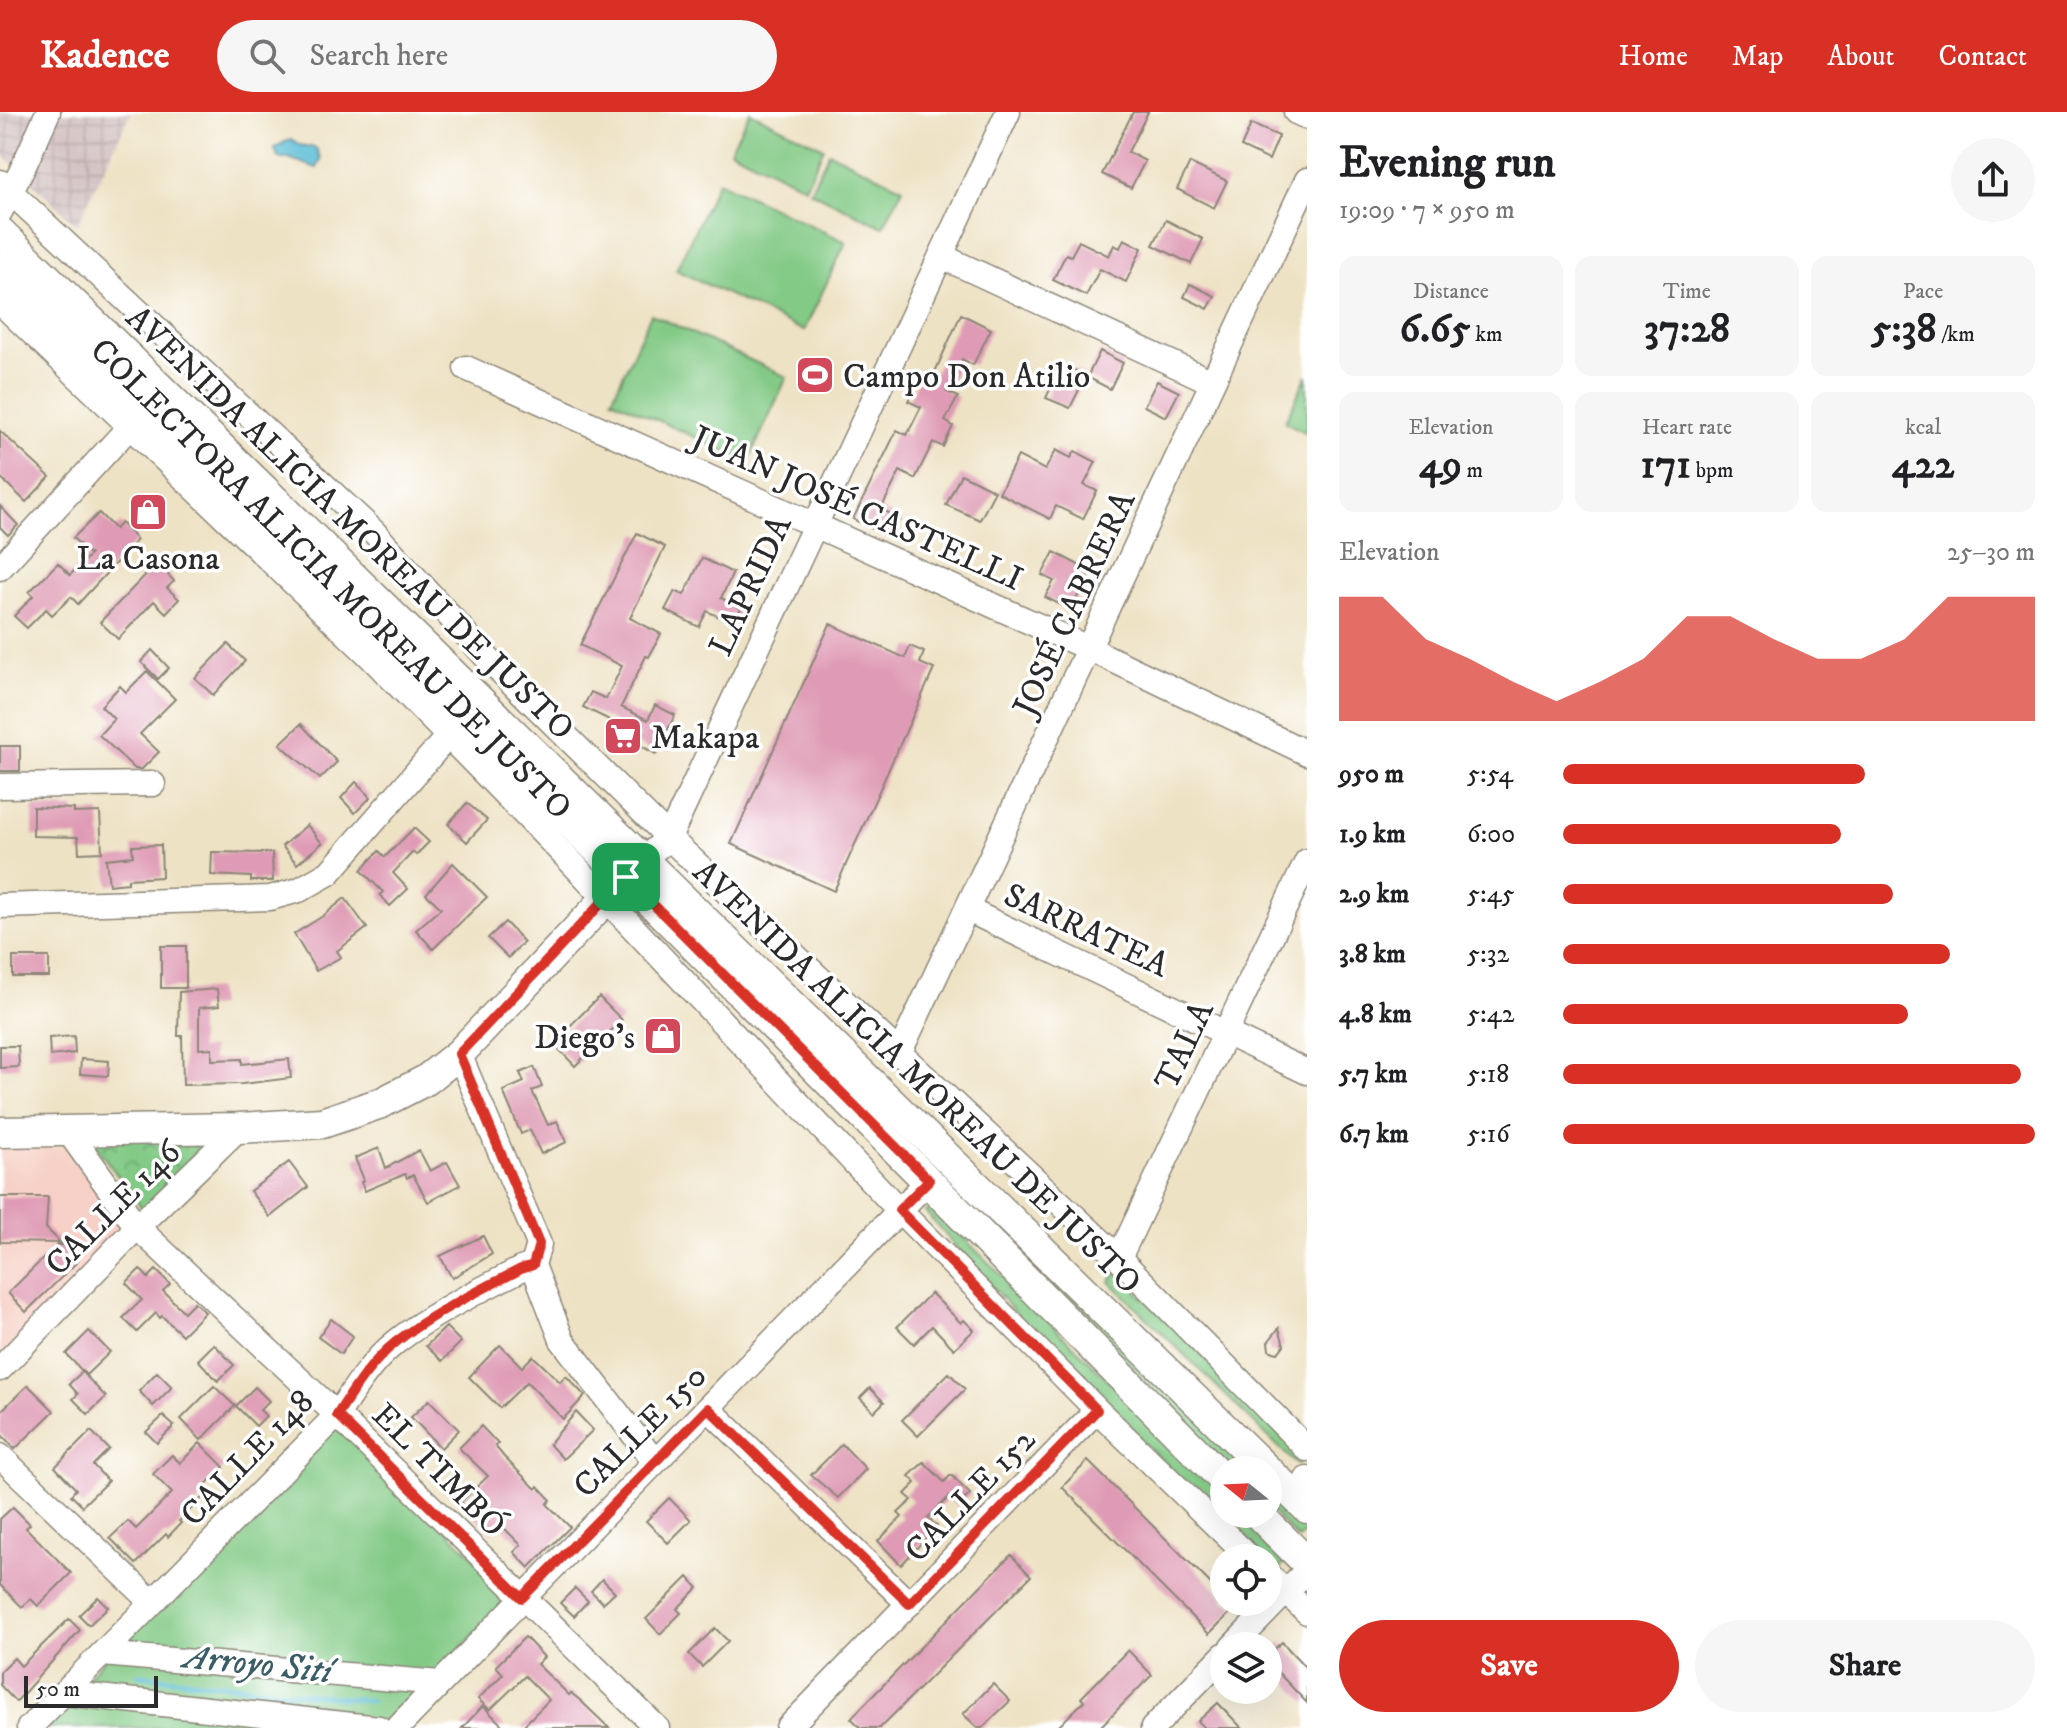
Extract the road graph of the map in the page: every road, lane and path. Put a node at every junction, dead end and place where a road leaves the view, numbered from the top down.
1 (48, 112) edge
2 (1008, 112) edge
3 (1296, 112) edge
4 (1307, 117) edge
5 (1307, 180) edge
6 (3, 196) edge
7 (0, 232) edge
8 (941, 256) junction
9 (0, 268) edge
10 (0, 302) edge
11 (466, 368) dead end
12 (1212, 382) junction
13 (131, 425) junction
14 (815, 526) junction
15 (0, 568) edge
16 (1090, 649) junction
17 (448, 736) junction
18 (1307, 753) edge
19 (153, 784) dead end
20 (0, 786) edge
21 (669, 838) junction
22 (1307, 861) edge
23 (624, 879) junction
24 (0, 906) edge
25 (968, 910) junction
26 (1226, 1033) junction
27 (459, 1054) junction
28 (899, 1054) junction
29 (1307, 1072) edge
30 (239, 1128) junction
31 (68, 1131) junction
32 (0, 1132) edge
33 (929, 1180) junction
34 (899, 1210) junction
35 (137, 1227) junction
36 (1119, 1258) junction
37 (533, 1265) junction
38 (0, 1369) edge
39 (708, 1408) junction
40 (1097, 1410) junction
41 (337, 1415) junction
42 (1307, 1449) edge
43 (0, 1456) edge
44 (1253, 1456) edge
45 (654, 1461) junction
46 (1210, 1466) edge
47 (1282, 1480) edge
48 (1304, 1495) edge
49 (1272, 1528) edge
50 (1236, 1544) edge
51 (1307, 1563) edge
52 (1307, 1570) edge
53 (1282, 1581) edge
54 (1282, 1589) edge
55 (522, 1598) junction
56 (152, 1602) junction
57 (909, 1604) junction
58 (1307, 1612) edge
59 (102, 1654) junction
60 (1210, 1669) edge
61 (440, 1683) junction
62 (63, 1693) junction
63 (29, 1728) edge
64 (379, 1728) edge
65 (397, 1728) edge
66 (657, 1728) edge
67 (788, 1728) edge
68 (1153, 1728) edge

1 - 6 street
2 - 8 street, LAPRIDA
3 - 4 street
5 - 12 street, JOSÉ CABRERA
6 - 21 street, COLECTORA ALICIA MOREAU DE JUSTO
7 - 23 main road, AVENIDA ALICIA MOREAU DE JUSTO
8 - 12 street
8 - 14 street, LAPRIDA
9 - 23 main road, AVENIDA ALICIA MOREAU DE JUSTO
10 - 13 street, COLECTORA ALICIA MOREAU DE JUSTO
11 - 14 street, JUAN JOSÉ CASTELLI
12 - 16 street, JOSÉ CABRERA
13 - 15 street
13 - 17 street, COLECTORA ALICIA MOREAU DE JUSTO
14 - 16 street, JUAN JOSÉ CASTELLI
14 - 21 street, LAPRIDA
16 - 18 street, JUAN JOSÉ CASTELLI
16 - 25 street, JOSÉ CABRERA
17 - 23 street, COLECTORA ALICIA MOREAU DE JUSTO
17 - 24 street
19 - 20 street
21 - 23 street, LAPRIDA
21 - 28 street, COLECTORA ALICIA MOREAU DE JUSTO
22 - 26 street, TALA
23 - 27 main road
23 - 33 main road, AVENIDA ALICIA MOREAU DE JUSTO
23 - 34 street, COLECTORA ALICIA MOREAU DE JUSTO
23 - 44 main road, AVENIDA ALICIA MOREAU DE JUSTO
25 - 26 street, SARRATEA
25 - 28 street, JOSÉ CABRERA
26 - 29 street, SARRATEA
26 - 36 street, TALA
27 - 30 main road
27 - 37 street
28 - 36 street, COLECTORA ALICIA MOREAU DE JUSTO
30 - 31 main road
30 - 35 street, CALLE 146
31 - 32 main road
31 - 35 street, EL TIMBÓ
33 - 34 street, CALLE 150
33 - 46 main road, AVENIDA ALICIA MOREAU DE JUSTO
34 - 39 street, CALLE 150
34 - 40 street, COLECTORA ALICIA MOREAU DE JUSTO
35 - 38 street, CALLE 146
35 - 41 street, EL TIMBÓ
36 - 42 street, COLECTORA ALICIA MOREAU DE JUSTO
37 - 41 street, CALLE 148
37 - 45 street
39 - 45 street, CALLE 150
39 - 57 street
40 - 50 street, COLECTORA ALICIA MOREAU DE JUSTO
40 - 57 street, CALLE 152
41 - 55 street, EL TIMBÓ
41 - 56 street, CALLE 148
43 - 56 street
45 - 55 street, CALLE 150
47 - 48 main road, AVENIDA ALICIA MOREAU DE JUSTO
49 - 51 main road
52 - 53 street
54 - 58 street
55 - 61 street, CALLE 150
55 - 66 street, EL TIMBÓ
56 - 59 street, CALLE 148
57 - 67 street, CALLE 152
59 - 61 street
59 - 62 street, CALLE 148
60 - 68 street
61 - 65 street, CALLE 150
62 - 63 street, CALLE 148
62 - 64 street

